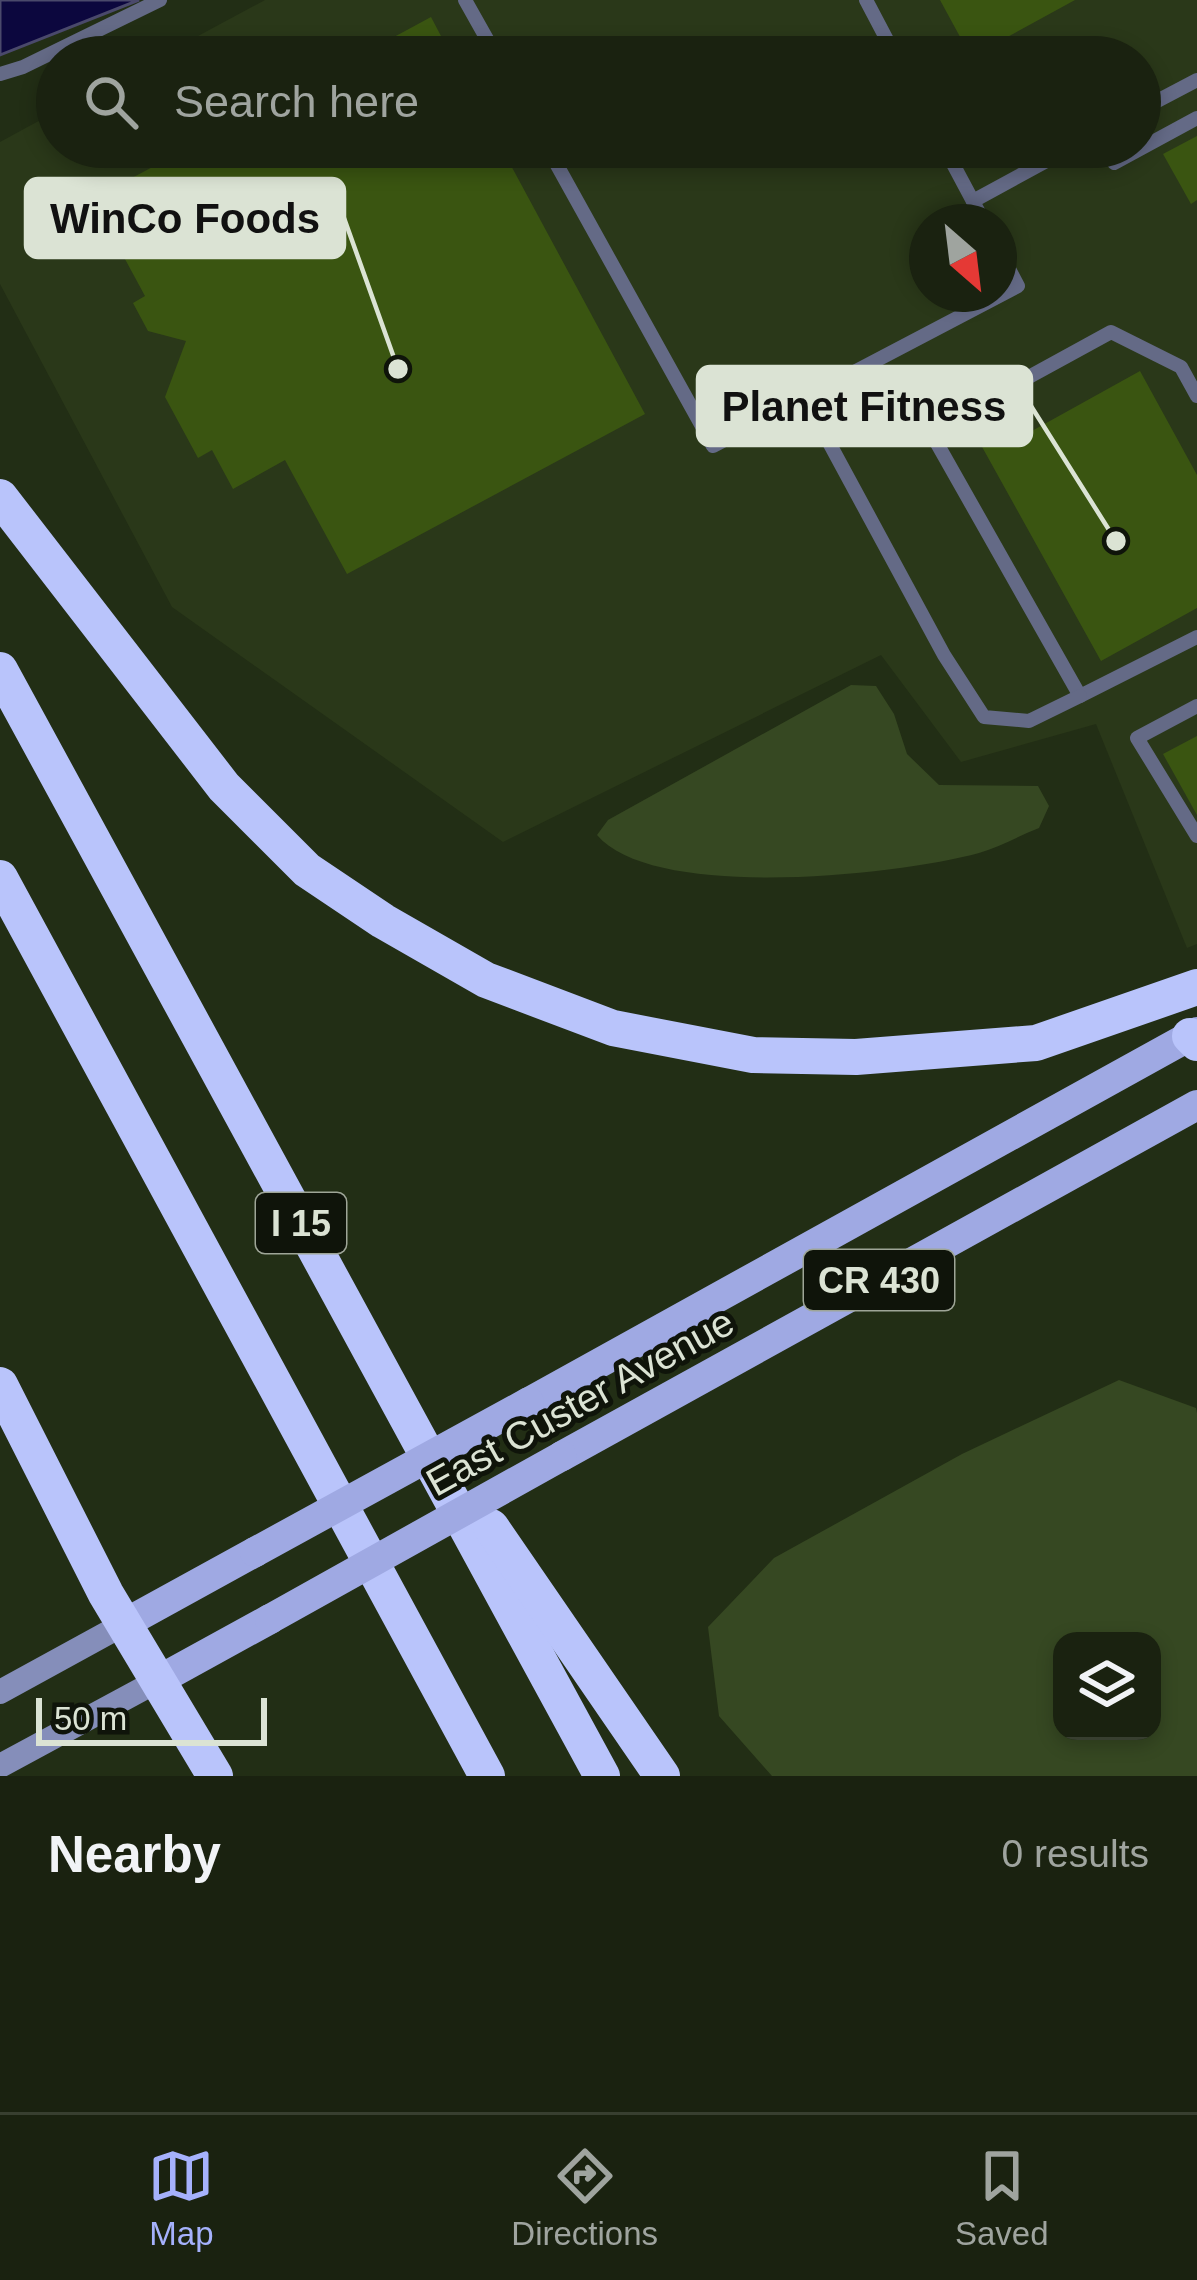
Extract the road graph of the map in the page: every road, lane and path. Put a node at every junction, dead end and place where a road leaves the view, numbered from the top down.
1 (160, 0) edge
2 (465, 0) edge
3 (866, 0) edge
4 (86, 36) edge
5 (485, 36) edge
6 (885, 36) edge
7 (36, 61) edge
8 (0, 74) edge
9 (1197, 80) edge
10 (1161, 99) edge
11 (1197, 118) edge
12 (1161, 138) edge
13 (559, 168) edge
14 (955, 168) edge
15 (1034, 168) edge
16 (973, 201) junction
17 (975, 204) edge
18 (970, 312) edge
19 (1197, 397) edge
20 (806, 400) junction
21 (0, 497) edge
22 (1197, 638) edge
23 (0, 670) edge
24 (1080, 695) junction
25 (1197, 706) edge
26 (1197, 836) edge
27 (0, 878) edge
28 (1197, 987) edge
29 (1195, 1037) edge
30 (1197, 1105) edge
31 (339, 1293) junction
32 (0, 1384) edge
33 (124, 1624) junction
34 (159, 1680) junction
35 (0, 1692) edge
36 (0, 1766) edge
37 (215, 1776) edge
38 (487, 1776) edge
39 (602, 1776) edge
40 (662, 1776) edge

1 - 4 lane
2 - 5 lane
3 - 6 lane
7 - 8 lane
9 - 10 lane
11 - 12 lane
13 - 20 lane
14 - 16 lane
15 - 16 lane
16 - 17 lane
18 - 20 lane
19 - 24 lane
20 - 24 lane
21 - 28 highway
22 - 24 lane
23 - 31 highway, I 15
25 - 26 lane
27 - 38 highway, I 15
29 - 33 main road, East Custer Avenue / CR 430, bridge
30 - 34 main road, East Custer Avenue / CR 430, bridge
31 - 39 highway, I 15
31 - 40 highway
32 - 33 highway
33 - 34 highway
33 - 35 main road, East Custer Avenue / CR 430
34 - 36 main road, East Custer Avenue / CR 430
34 - 37 highway

